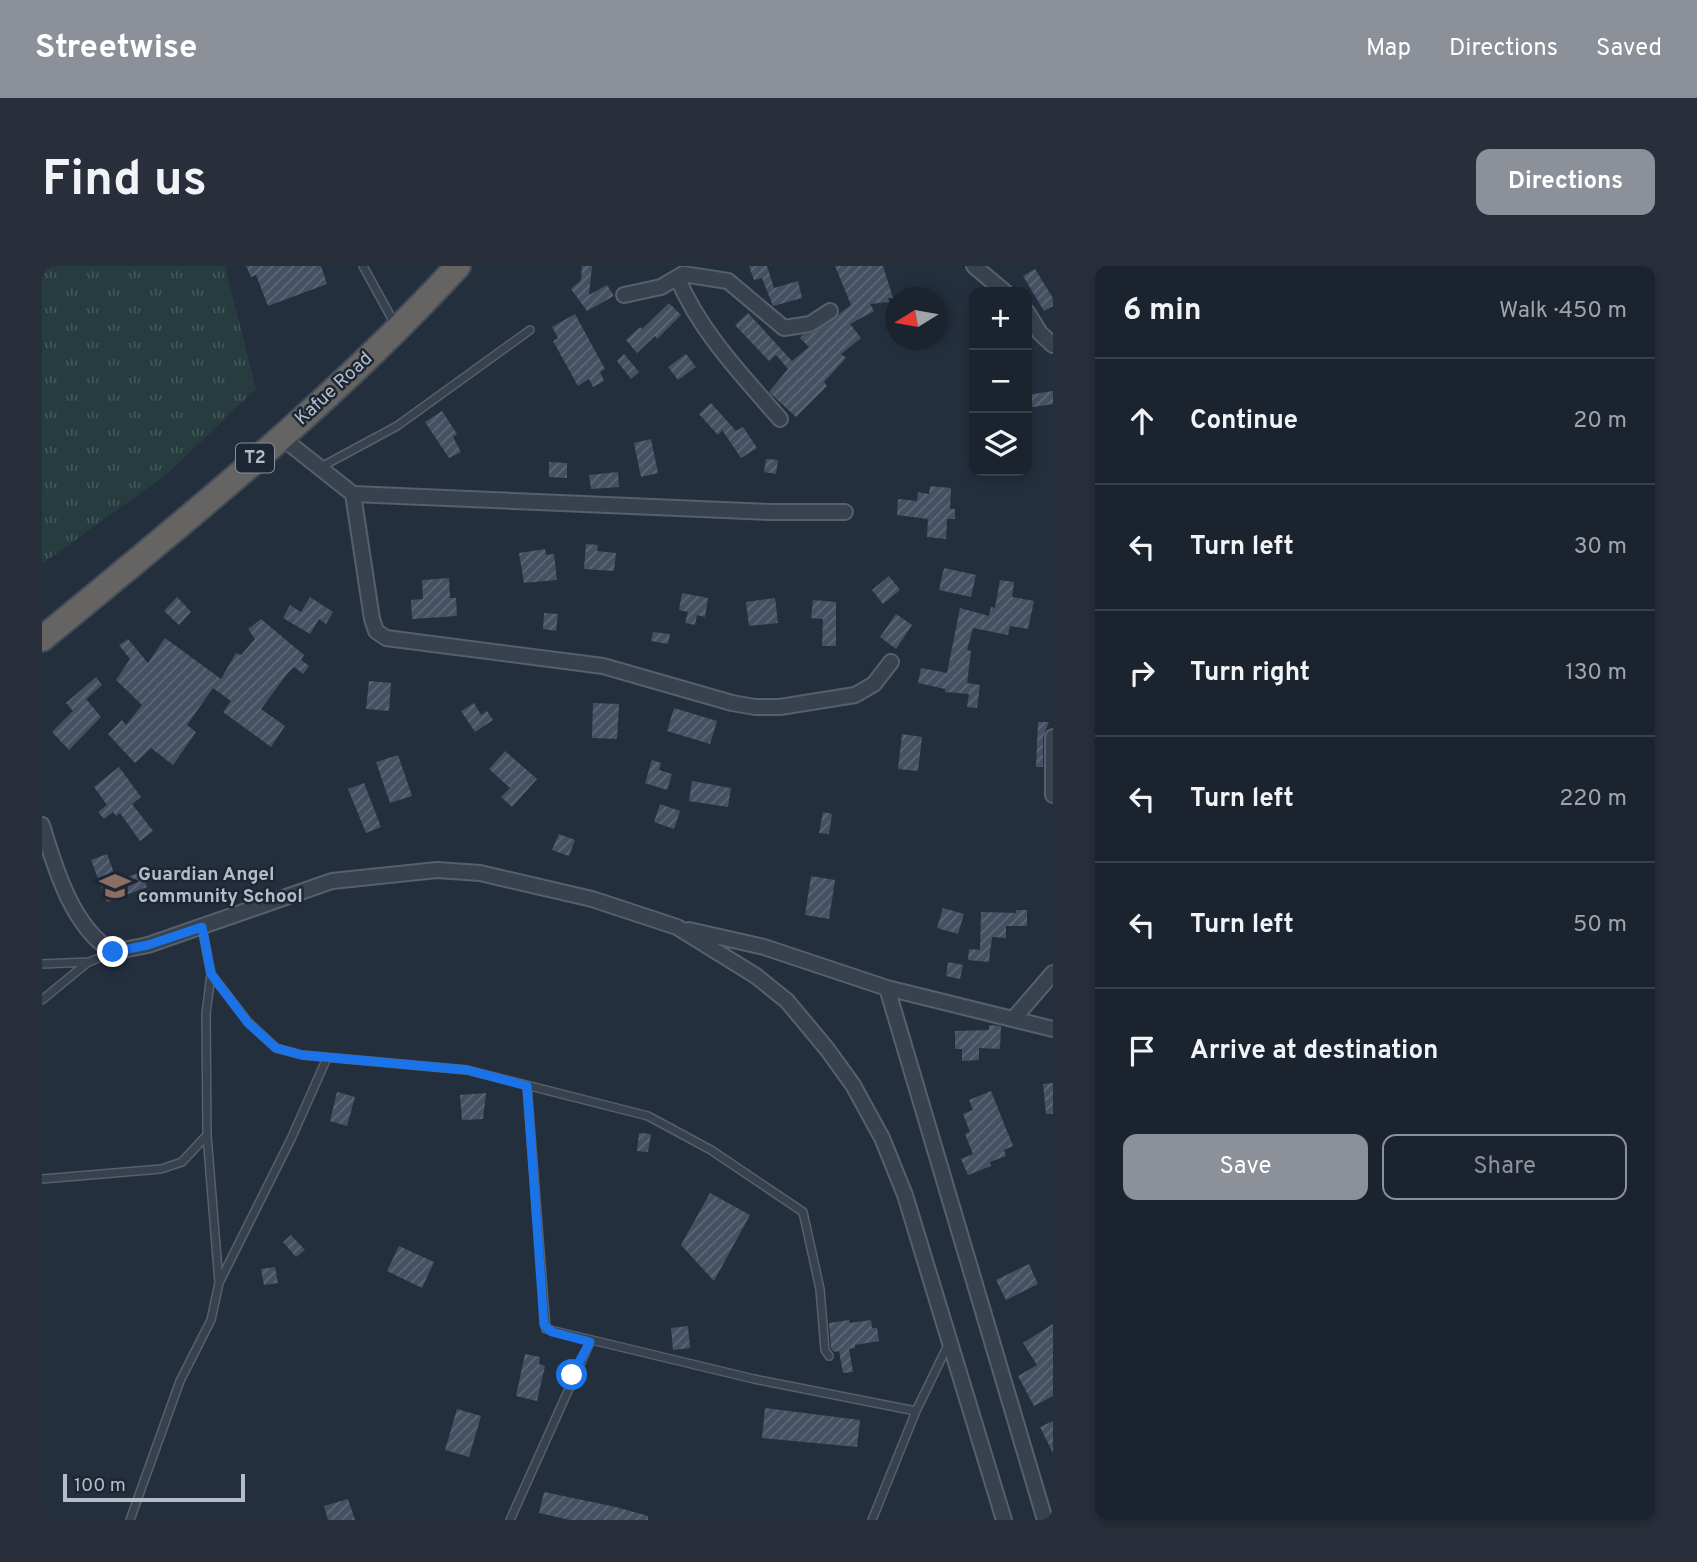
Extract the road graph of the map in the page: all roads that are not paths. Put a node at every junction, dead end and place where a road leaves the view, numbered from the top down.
1 (363, 266) edge
2 (458, 266) edge
3 (974, 266) edge
4 (682, 273) edge
5 (999, 287) edge
6 (624, 295) dead end
7 (830, 311) dead end
8 (1032, 320) edge
9 (398, 330) junction
10 (530, 330) dead end
11 (1053, 345) edge
12 (780, 419) dead end
13 (281, 437) junction
14 (319, 468) junction
15 (353, 494) junction
16 (845, 512) dead end
17 (42, 639) edge
18 (891, 662) dead end
19 (1053, 737) edge
20 (1053, 795) edge
21 (42, 825) edge
22 (202, 927) junction
23 (677, 927) junction
24 (764, 947) junction
25 (113, 952) junction
26 (89, 962) junction
27 (42, 964) edge
28 (1053, 973) edge
29 (211, 974) junction
30 (757, 976) junction
31 (887, 988) junction
32 (42, 1000) edge
33 (1015, 1017) junction
34 (1053, 1028) edge
35 (327, 1058) junction
36 (527, 1086) junction
37 (207, 1135) junction
38 (42, 1179) edge
39 (219, 1283) junction
40 (590, 1342) junction
41 (950, 1342) junction
42 (829, 1356) dead end
43 (916, 1411) junction
44 (130, 1520) edge
45 (510, 1520) edge
46 (872, 1520) edge
47 (1004, 1520) edge
48 (1045, 1520) edge

1 - 9 lane
2 - 9 highway, Kafue Road / T2
3 - 5 street
4 - 6 street
4 - 7 street
4 - 12 street
8 - 11 street
9 - 13 highway, Kafue Road / T2
10 - 14 lane
13 - 14 street
13 - 17 highway, Kafue Road / T2
14 - 15 street
15 - 16 street
15 - 18 street
19 - 20 street
21 - 25 street
22 - 23 street
22 - 25 street
22 - 29 lane
23 - 24 street
23 - 30 street
24 - 30 street
24 - 31 street
25 - 26 lane
26 - 27 lane
26 - 32 lane
28 - 33 street
29 - 35 lane
29 - 37 lane
30 - 41 street
31 - 33 street
31 - 48 street
33 - 34 street
35 - 36 lane
35 - 39 lane
36 - 40 lane
36 - 42 lane
37 - 38 lane
37 - 39 lane
39 - 44 lane
40 - 43 lane
40 - 45 lane
41 - 43 lane
41 - 47 street
43 - 46 lane

